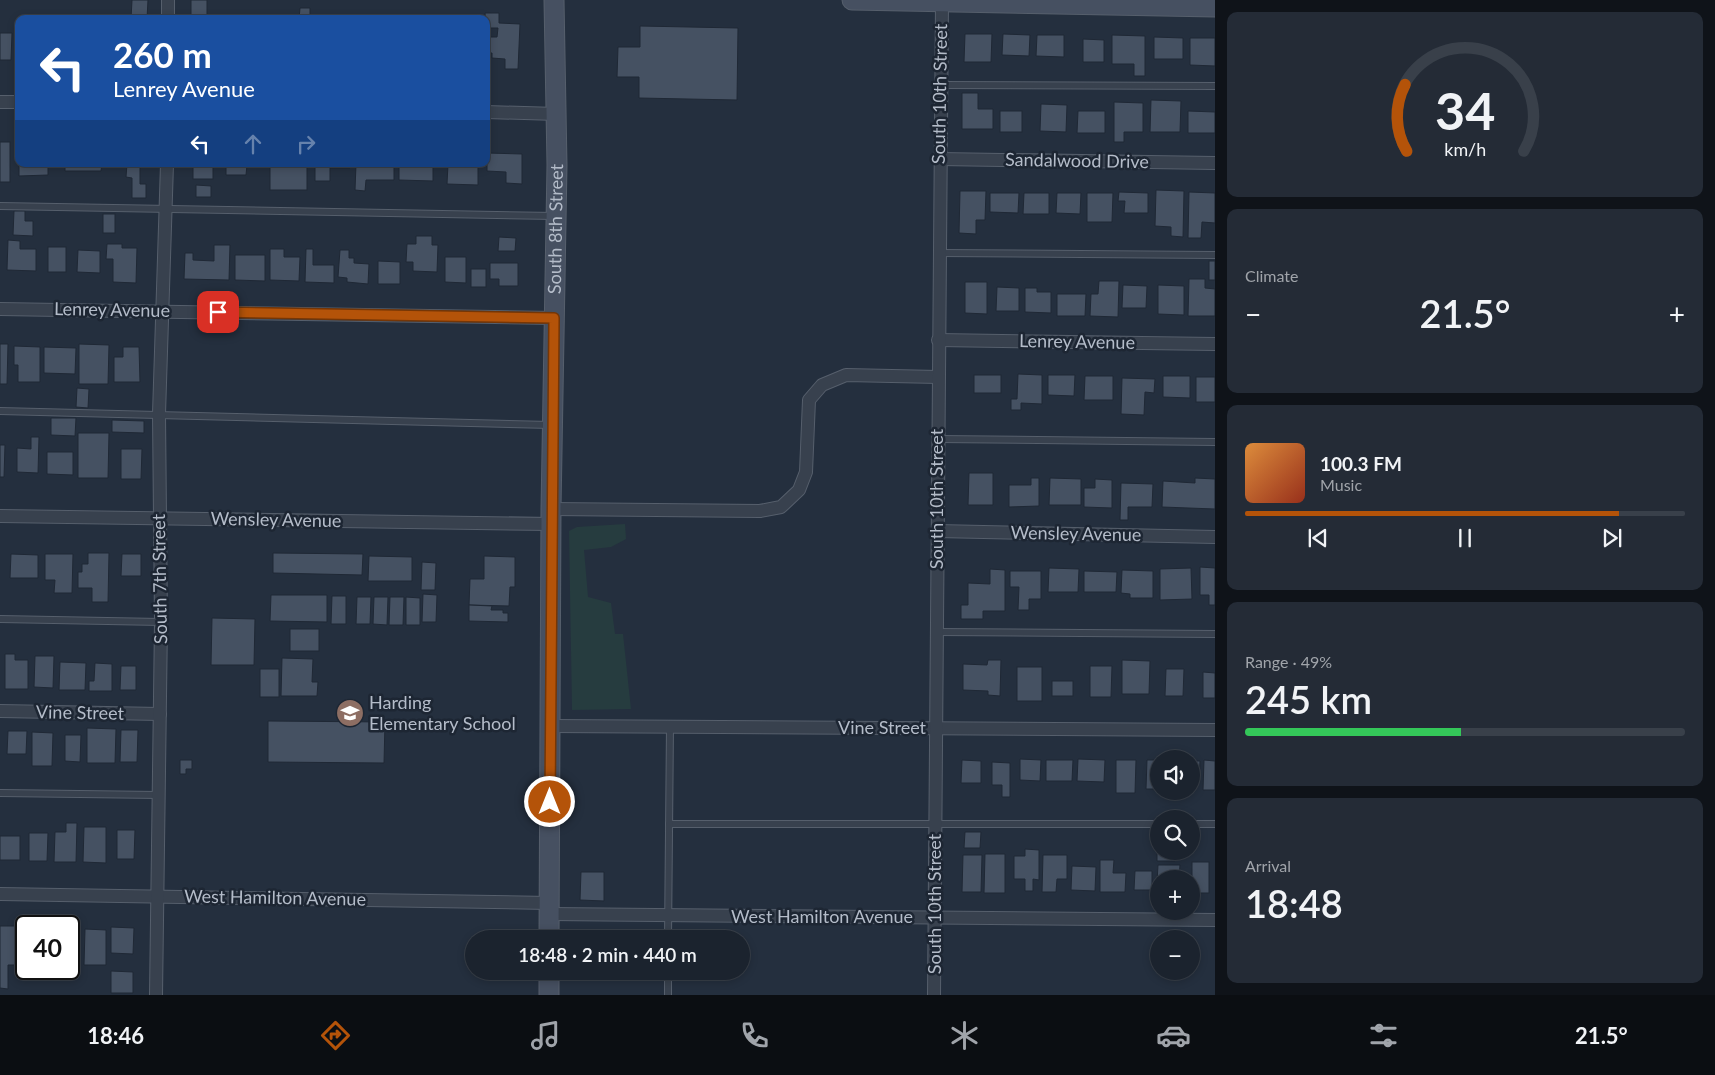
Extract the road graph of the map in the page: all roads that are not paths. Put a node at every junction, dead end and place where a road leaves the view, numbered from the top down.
1 (168, 0) edge
2 (554, 0) edge
3 (852, 0) edge
4 (942, 2) junction
5 (1194, 3) edge
6 (1215, 7) edge
7 (168, 15) edge
8 (940, 85) junction
9 (1215, 86) edge
10 (0, 102) edge
11 (15, 102) edge
12 (490, 112) edge
13 (557, 114) junction
14 (939, 159) junction
15 (1215, 162) edge
16 (167, 167) edge
17 (0, 206) edge
18 (166, 209) junction
19 (556, 216) junction
20 (939, 253) junction
21 (1215, 255) edge
22 (0, 308) edge
23 (162, 311) junction
24 (554, 318) junction
25 (938, 340) junction
26 (1215, 344) edge
27 (938, 377) junction
28 (0, 411) edge
29 (159, 414) junction
30 (553, 425) junction
31 (938, 439) junction
32 (1215, 442) edge
33 (0, 516) edge
34 (551, 517) junction
35 (159, 518) junction
36 (937, 531) junction
37 (1215, 537) edge
38 (0, 619) edge
39 (161, 622) junction
40 (936, 632) junction
41 (1215, 634) edge
42 (0, 711) edge
43 (160, 714) junction
44 (550, 726) junction
45 (670, 726) junction
46 (936, 728) junction
47 (1215, 730) edge
48 (0, 793) edge
49 (160, 795) junction
50 (669, 824) junction
51 (935, 824) junction
52 (1150, 824) edge
53 (1200, 824) edge
54 (1215, 824) edge
55 (0, 894) edge
56 (158, 896) junction
57 (549, 909) junction
58 (668, 916) junction
59 (935, 918) junction
60 (1215, 920) edge
61 (549, 930) edge
62 (668, 930) edge
63 (549, 980) edge
64 (668, 980) edge
65 (156, 995) edge
66 (548, 995) edge
67 (668, 995) edge
68 (934, 995) edge

1 - 7 street
2 - 13 street, South 8th Street
3 - 4 street
4 - 5 street
4 - 8 street, South 10th Street
5 - 6 street
8 - 9 lane
8 - 14 street, South 10th Street
10 - 11 street
12 - 13 street
13 - 19 street, South 8th Street
14 - 15 street, Sandalwood Drive
14 - 20 street, South 10th Street
16 - 18 street, South 7th Street
17 - 18 lane
18 - 19 lane
18 - 23 street, South 7th Street
19 - 24 street, South 8th Street
20 - 21 lane
20 - 25 street, South 10th Street
22 - 23 street, Lenrey Avenue
23 - 24 street, Lenrey Avenue
23 - 29 street, South 7th Street
24 - 30 street, South 8th Street
25 - 26 street, Lenrey Avenue
25 - 27 street, South 10th Street
27 - 31 street, South 10th Street
27 - 34 street, Wensley Avenue
28 - 29 lane
29 - 30 lane
29 - 35 street, South 7th Street
30 - 34 street, South 8th Street
31 - 32 lane
31 - 36 street, South 10th Street
33 - 35 street, Wensley Avenue
34 - 35 street, Wensley Avenue
34 - 44 street, South 8th Street
35 - 39 street, South 7th Street
36 - 37 street, Wensley Avenue
36 - 40 street, South 10th Street
38 - 39 lane
39 - 43 street, South 7th Street
40 - 41 lane
40 - 46 street, South 10th Street
42 - 43 street, Vine Street
43 - 49 street, South 7th Street
44 - 45 street, Vine Street
44 - 57 street, South 8th Street
45 - 46 street, Vine Street
45 - 50 lane
46 - 47 street, Vine Street
46 - 51 street, South 10th Street
48 - 49 lane
49 - 56 street, South 7th Street
50 - 51 lane
50 - 58 lane
51 - 52 lane
51 - 59 street, South 10th Street
53 - 54 lane
55 - 56 street, West Hamilton Avenue
56 - 57 street, West Hamilton Avenue
56 - 65 street, South 7th Street
57 - 58 street, West Hamilton Avenue
57 - 61 street, South 8th Street
58 - 59 street, West Hamilton Avenue
58 - 62 lane
59 - 60 street, West Hamilton Avenue
59 - 68 street, South 10th Street
63 - 66 street
64 - 67 lane

